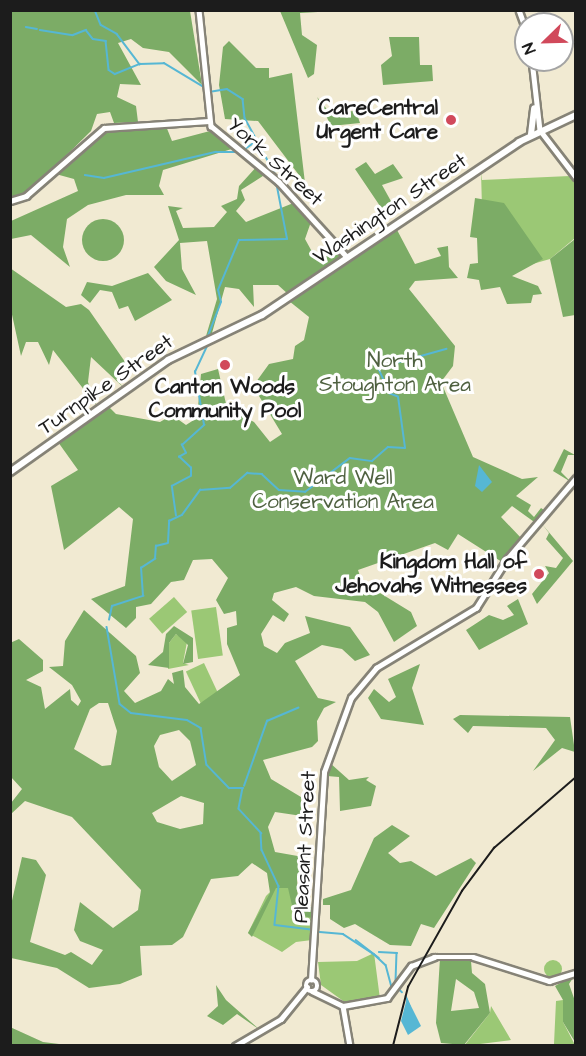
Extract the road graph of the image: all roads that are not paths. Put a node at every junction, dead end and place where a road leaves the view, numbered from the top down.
1 (199, 10) edge
2 (532, 72) edge
3 (534, 108) junction
4 (576, 115) edge
5 (209, 121) junction
6 (540, 130) junction
7 (531, 135) junction
8 (576, 177) edge
9 (10, 201) edge
10 (347, 257) junction
11 (224, 332) joint
12 (10, 472) edge
13 (576, 478) edge
14 (576, 973) edge
15 (315, 983) junction
16 (309, 990) junction
17 (329, 999) junction
18 (344, 1006) junction
19 (235, 1046) edge
20 (350, 1046) edge

1 - 5 street
2 - 3 street
3 - 6 street
3 - 7 main road
4 - 6 main road, Washington Street
5 - 9 street, York Street
5 - 10 street, York Street
6 - 7 main road, Washington Street
6 - 8 street
7 - 10 main road, Washington Street
10 - 11 main road, Washington Street
11 - 12 main road, Turnpike Street
13 - 15 street, Pleasant Street
14 - 18 street
15 - 16 street
15 - 16 street
15 - 17 street
16 - 17 street
16 - 19 street
17 - 18 street
18 - 20 street

